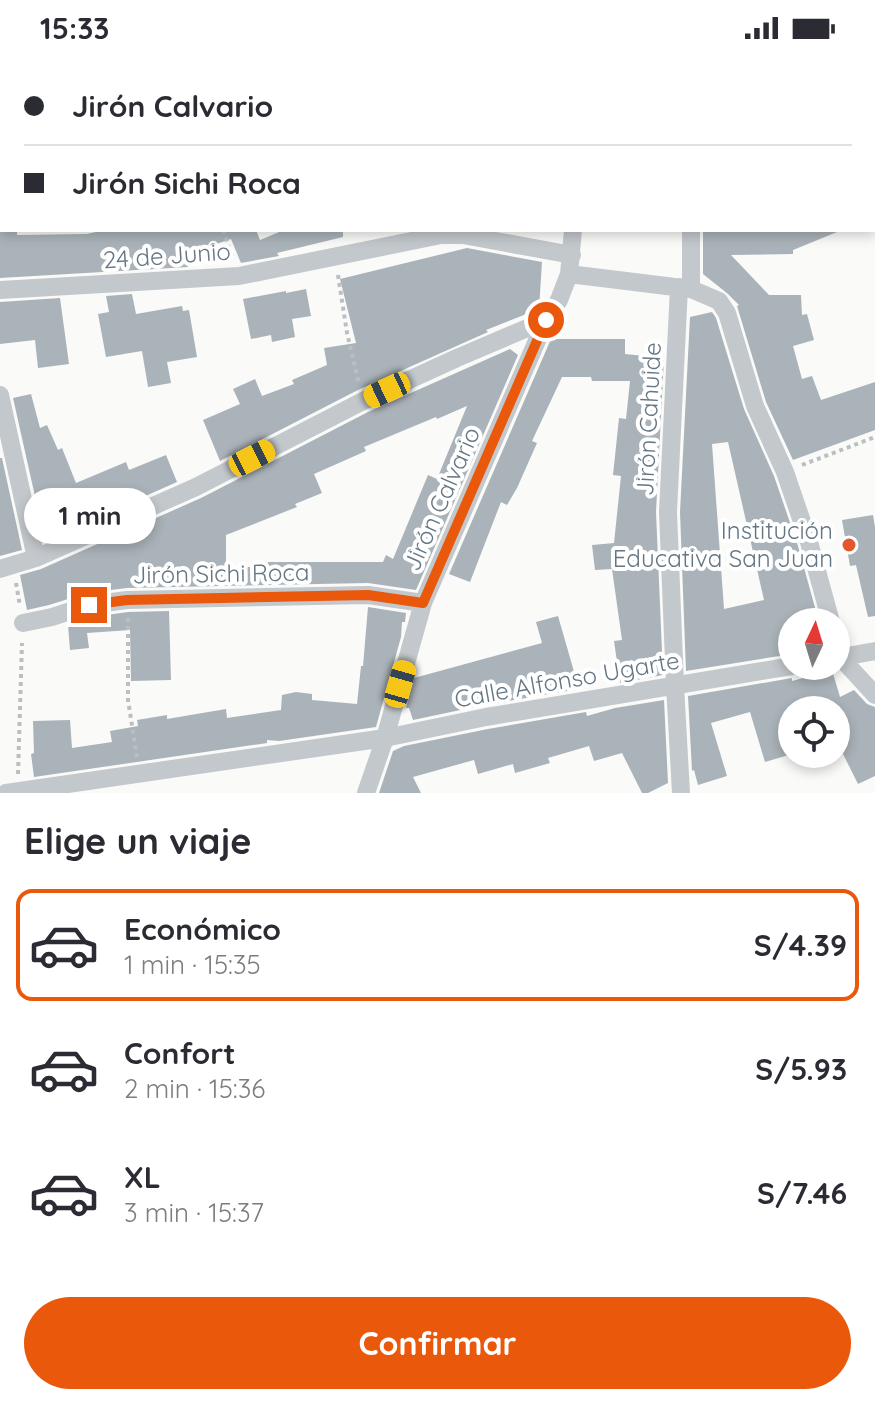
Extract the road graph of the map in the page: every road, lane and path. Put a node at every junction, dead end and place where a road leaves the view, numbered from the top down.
1 (224, 232) edge
2 (573, 232) edge
3 (691, 232) edge
4 (572, 255) junction
5 (335, 256) junction
6 (569, 274) junction
7 (239, 276) junction
8 (685, 288) junction
9 (0, 290) edge
10 (546, 320) junction
11 (0, 395) edge
12 (363, 401) junction
13 (875, 437) edge
14 (785, 472) junction
15 (36, 558) junction
16 (7, 567) edge
17 (127, 600) junction
18 (423, 603) junction
19 (827, 608) edge
20 (23, 623) junction
21 (875, 651) edge
22 (850, 652) edge
23 (850, 666) edge
24 (778, 668) edge
25 (675, 685) junction
26 (875, 695) edge
27 (385, 738) junction
28 (140, 774) junction
29 (12, 792) edge
30 (366, 793) edge
31 (681, 793) edge

1 - 7 path
2 - 4 street
3 - 8 street, Jirón Cahuide
4 - 5 street, 24 de Junio
4 - 6 street, Jirón Calvario
5 - 7 street, 24 de Junio
5 - 12 path
6 - 8 street
6 - 10 street, Jirón Calvario
7 - 9 street, 24 de Junio
8 - 14 street
8 - 25 street, Jirón Cahuide
10 - 12 street
10 - 18 street, Jirón Calvario
11 - 15 street
12 - 15 street
13 - 14 path
14 - 19 street
15 - 16 street
16 - 20 path
17 - 18 street, Jirón Sichi Roca
17 - 20 street, Jirón Sichi Roca
17 - 28 path
18 - 27 street, Jirón Calvario
20 - 29 path
21 - 22 street
23 - 26 street
24 - 25 street, Calle Alfonso Ugarte
25 - 27 street, Calle Alfonso Ugarte
25 - 31 street, Jirón Cahuide
27 - 28 street, Calle Alfonso Ugarte
27 - 30 street, Jirón Calvario
28 - 29 street, Calle Alfonso Ugarte

